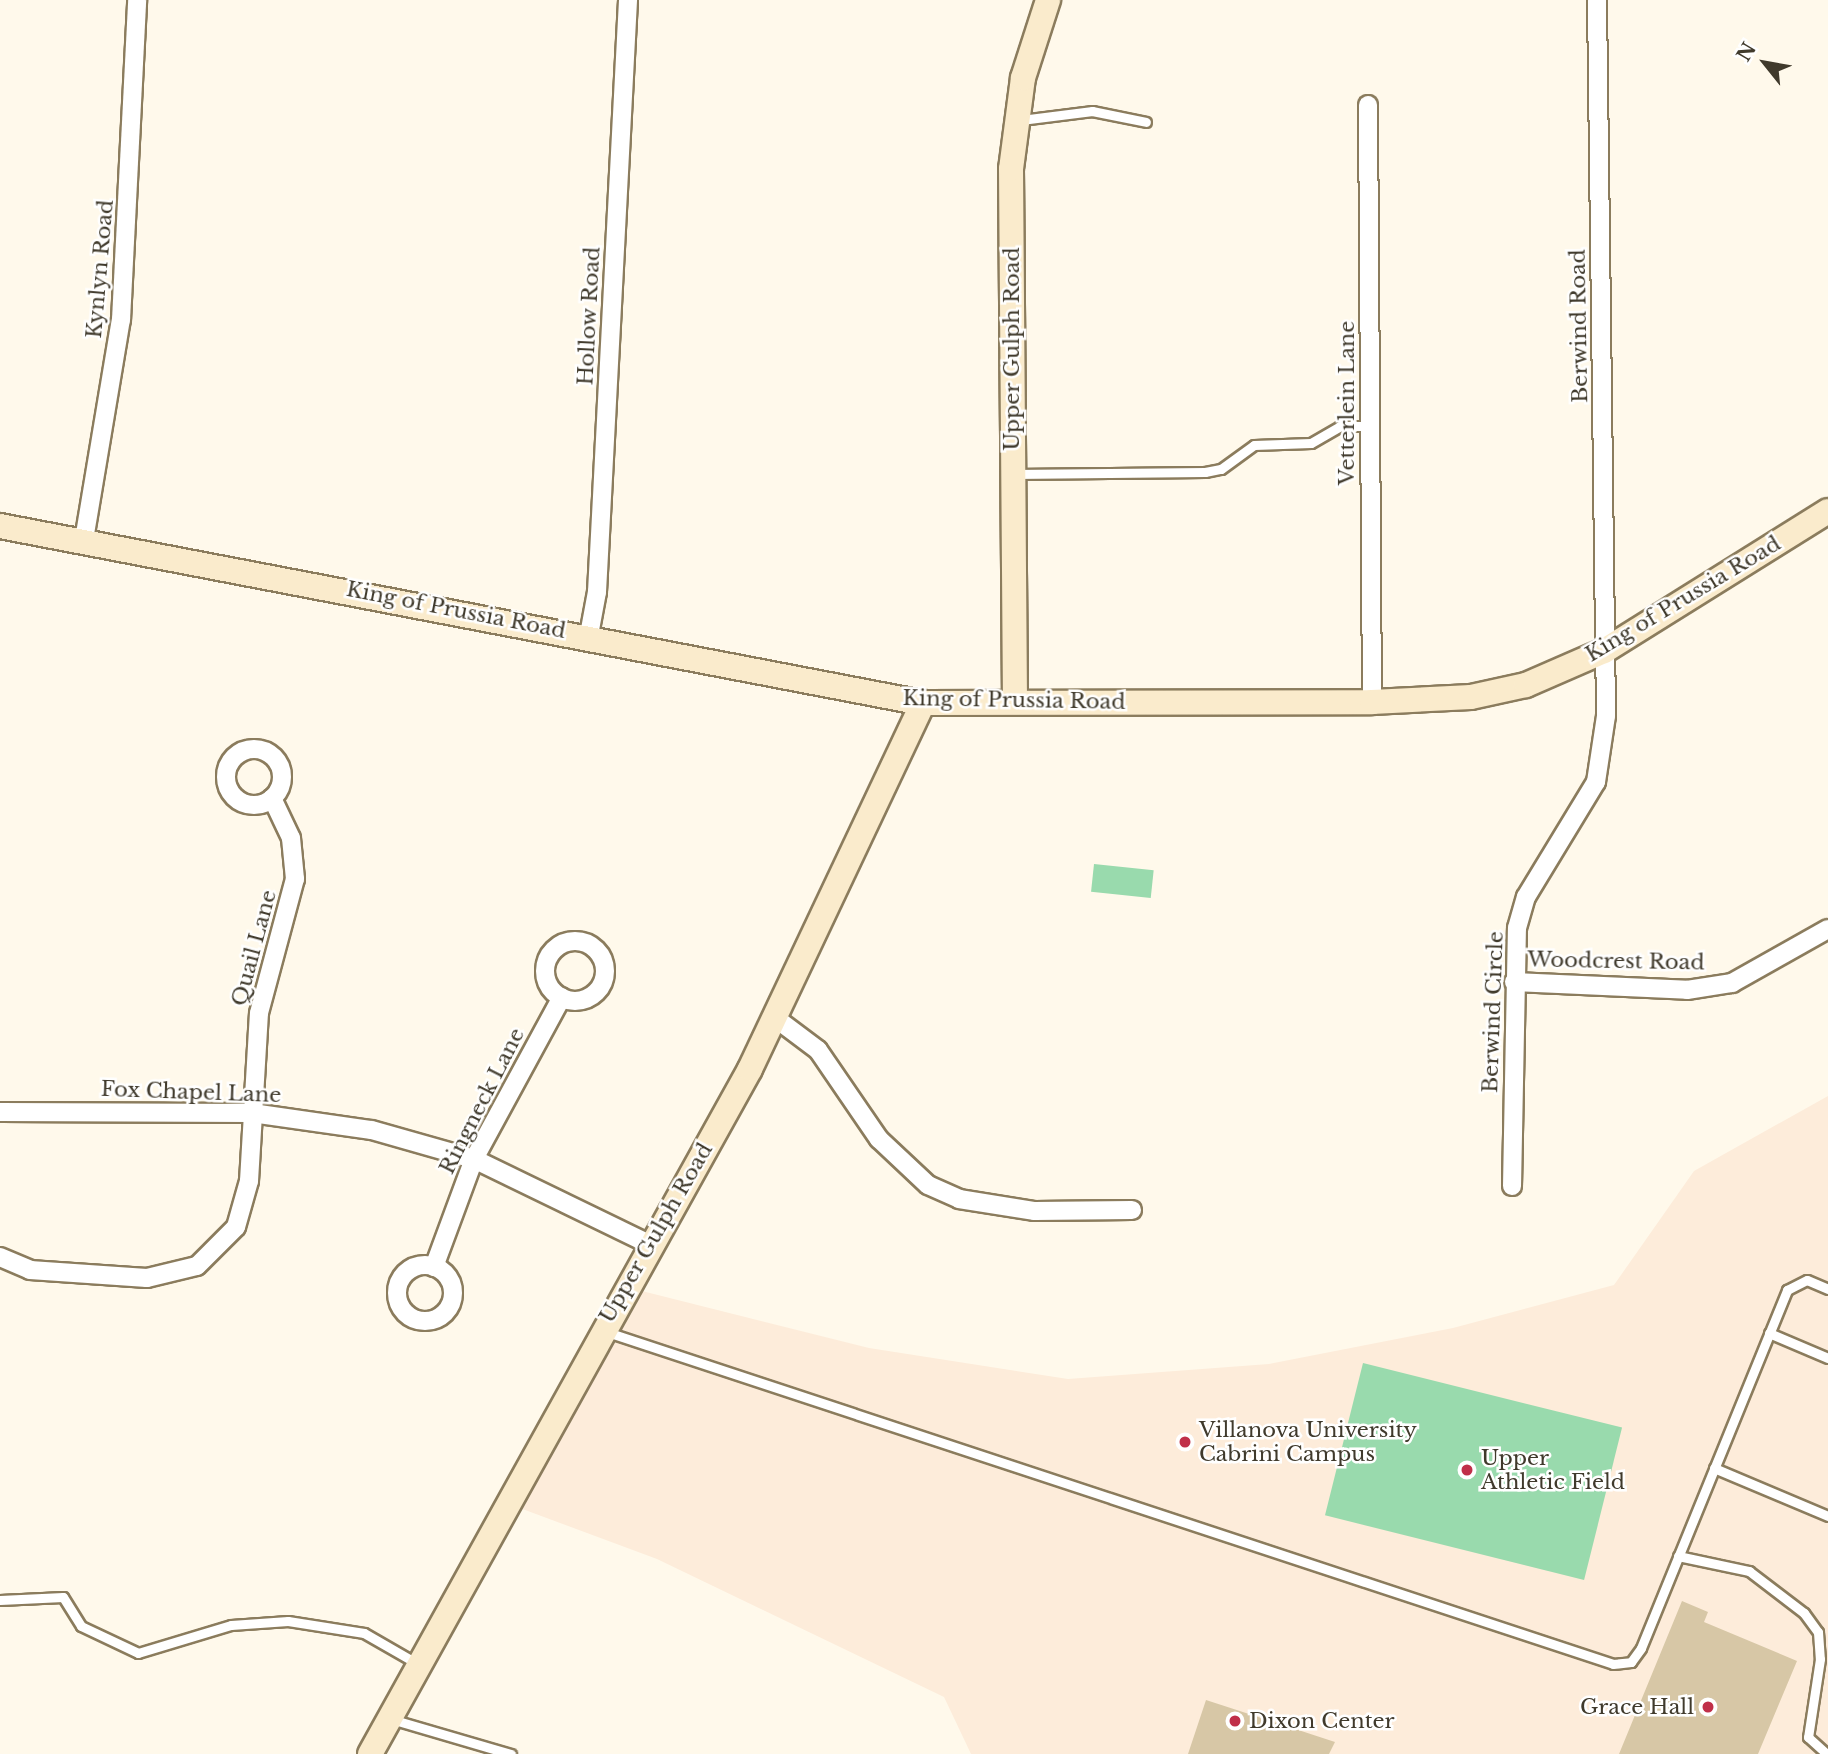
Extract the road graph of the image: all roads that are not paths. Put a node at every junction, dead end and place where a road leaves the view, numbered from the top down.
1 (137, 0) edge
2 (628, 0) edge
3 (1048, 0) edge
4 (1597, 0) edge
5 (1368, 105) dead end
6 (1016, 121) junction
7 (1146, 122) dead end
8 (1370, 426) junction
9 (1012, 474) junction
10 (1828, 511) edge
11 (0, 526) edge
12 (84, 540) junction
13 (589, 635) junction
14 (1605, 651) junction
15 (1015, 702) junction
16 (1372, 702) junction
17 (923, 703) junction
18 (272, 798) dead end
19 (1828, 929) edge
20 (1514, 982) junction
21 (562, 997) dead end
22 (774, 1017) junction
23 (0, 1112) edge
24 (252, 1113) junction
25 (474, 1159) junction
26 (1512, 1186) dead end
27 (1132, 1210) dead end
28 (649, 1244) junction
29 (0, 1257) edge
30 (434, 1267) dead end
31 (1828, 1289) edge
32 (601, 1331) junction
33 (1769, 1333) junction
34 (1828, 1358) edge
35 (1714, 1468) junction
36 (1828, 1516) edge
37 (1678, 1556) junction
38 (0, 1600) edge
39 (419, 1665) junction
40 (390, 1718) junction
41 (370, 1754) edge
42 (511, 1754) edge
43 (1827, 1754) edge

1 - 12 street, Kynlyn Road
2 - 13 street, Hollow Road
3 - 6 street, Upper Gulph Road
4 - 14 street, Berwind Road
5 - 8 street, Vetterlein Lane
6 - 7 lane
6 - 9 street, Upper Gulph Road
8 - 9 lane
8 - 16 street, Vetterlein Lane
9 - 15 street, Upper Gulph Road
10 - 14 street, King of Prussia Road
11 - 12 street, King of Prussia Road
12 - 13 street, King of Prussia Road
13 - 17 street, King of Prussia Road
14 - 16 street, King of Prussia Road
14 - 20 street, Berwind Circle
15 - 16 street, King of Prussia Road
15 - 17 street, King of Prussia Road
17 - 22 street, Upper Gulph Road
18 - 24 street, Quail Lane
19 - 20 street, Woodcrest Road
20 - 26 street, Berwind Circle
21 - 25 street, Ringneck Lane
22 - 27 street
22 - 28 street, Upper Gulph Road
23 - 24 street, Fox Chapel Lane
24 - 25 street, Fox Chapel Lane
24 - 29 street, Quail Lane
25 - 28 street, Fox Chapel Lane
25 - 30 street, Ringneck Lane
28 - 32 street, Upper Gulph Road
31 - 33 lane
32 - 37 lane
32 - 39 street, Upper Gulph Road
33 - 34 lane
33 - 35 lane
35 - 36 lane
35 - 37 lane
37 - 43 lane
38 - 39 lane
39 - 40 street, Upper Gulph Road
40 - 41 street, Upper Gulph Road
40 - 42 lane

